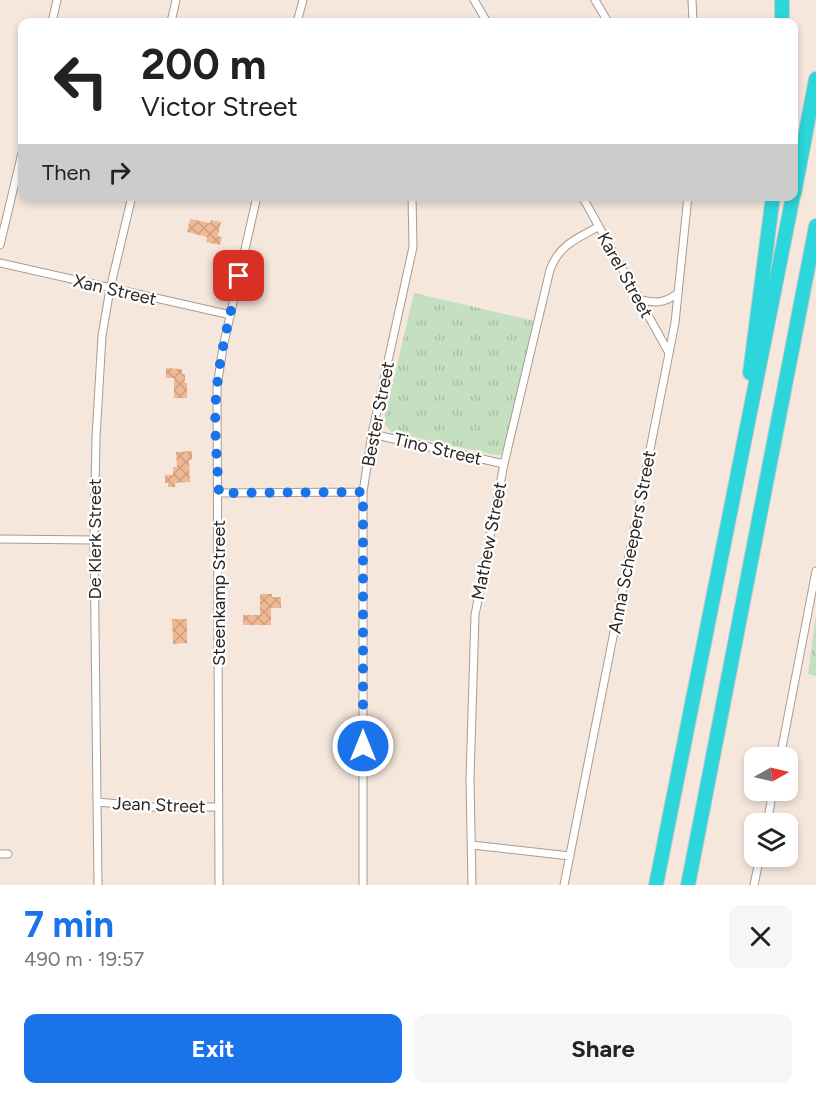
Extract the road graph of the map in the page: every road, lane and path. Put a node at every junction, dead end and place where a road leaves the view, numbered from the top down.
1 (57, 0) edge
2 (176, 0) edge
3 (303, 0) edge
4 (474, 0) edge
5 (595, 0) edge
6 (692, 0) edge
7 (783, 0) edge
8 (53, 18) edge
9 (172, 18) edge
10 (298, 18) edge
11 (485, 18) edge
12 (606, 18) edge
13 (693, 18) edge
14 (782, 18) edge
15 (816, 79) edge
16 (18, 170) edge
17 (798, 170) edge
18 (131, 201) edge
19 (256, 201) edge
20 (412, 201) edge
21 (585, 201) edge
22 (687, 201) edge
23 (772, 201) edge
24 (792, 201) edge
25 (598, 226) junction
26 (816, 226) edge
27 (0, 245) edge
28 (0, 263) edge
29 (816, 275) edge
30 (110, 289) junction
31 (678, 293) junction
32 (639, 299) junction
33 (231, 315) junction
34 (669, 353) junction
35 (372, 434) junction
36 (504, 464) junction
37 (738, 476) junction
38 (765, 487) junction
39 (363, 492) junction
40 (219, 493) junction
41 (0, 539) edge
42 (94, 540) junction
43 (816, 571) edge
44 (782, 747) edge
45 (98, 802) junction
46 (219, 807) junction
47 (472, 845) junction
48 (570, 856) junction
49 (758, 867) edge
50 (98, 885) edge
51 (219, 885) edge
52 (363, 885) edge
53 (472, 885) edge
54 (564, 885) edge
55 (656, 885) edge
56 (688, 885) edge
57 (754, 885) edge

1 - 8 street
2 - 9 street
3 - 10 street
4 - 11 street
5 - 12 street
6 - 13 street
7 - 14 highway
15 - 17 highway
16 - 27 street
18 - 30 street, De Klerk Street
19 - 33 street, Steenkamp Street
20 - 35 street, Bester Street
21 - 25 street, Karel Street
22 - 31 street, Anna Scheepers Street
23 - 37 highway
24 - 37 highway
25 - 32 street, Karel Street
25 - 36 street, Mathew Street
26 - 38 highway
28 - 30 street, Xan Street
29 - 38 highway
30 - 33 street, Xan Street
30 - 42 street, De Klerk Street
31 - 32 street
31 - 34 street, Anna Scheepers Street
32 - 34 street, Karel Street
33 - 40 street, Steenkamp Street
34 - 48 street, Anna Scheepers Street
35 - 36 street, Tino Street
35 - 39 street, Bester Street
36 - 47 street, Mathew Street
37 - 55 highway
38 - 56 highway
39 - 40 street
39 - 52 street, Bester Street
40 - 46 street, Steenkamp Street
41 - 42 street
42 - 45 street, De Klerk Street
43 - 44 street
45 - 46 street, Jean Street
45 - 50 street, De Klerk Street
46 - 51 street, Steenkamp Street
47 - 48 street
47 - 53 street, Mathew Street
48 - 54 street, Anna Scheepers Street
49 - 57 street

